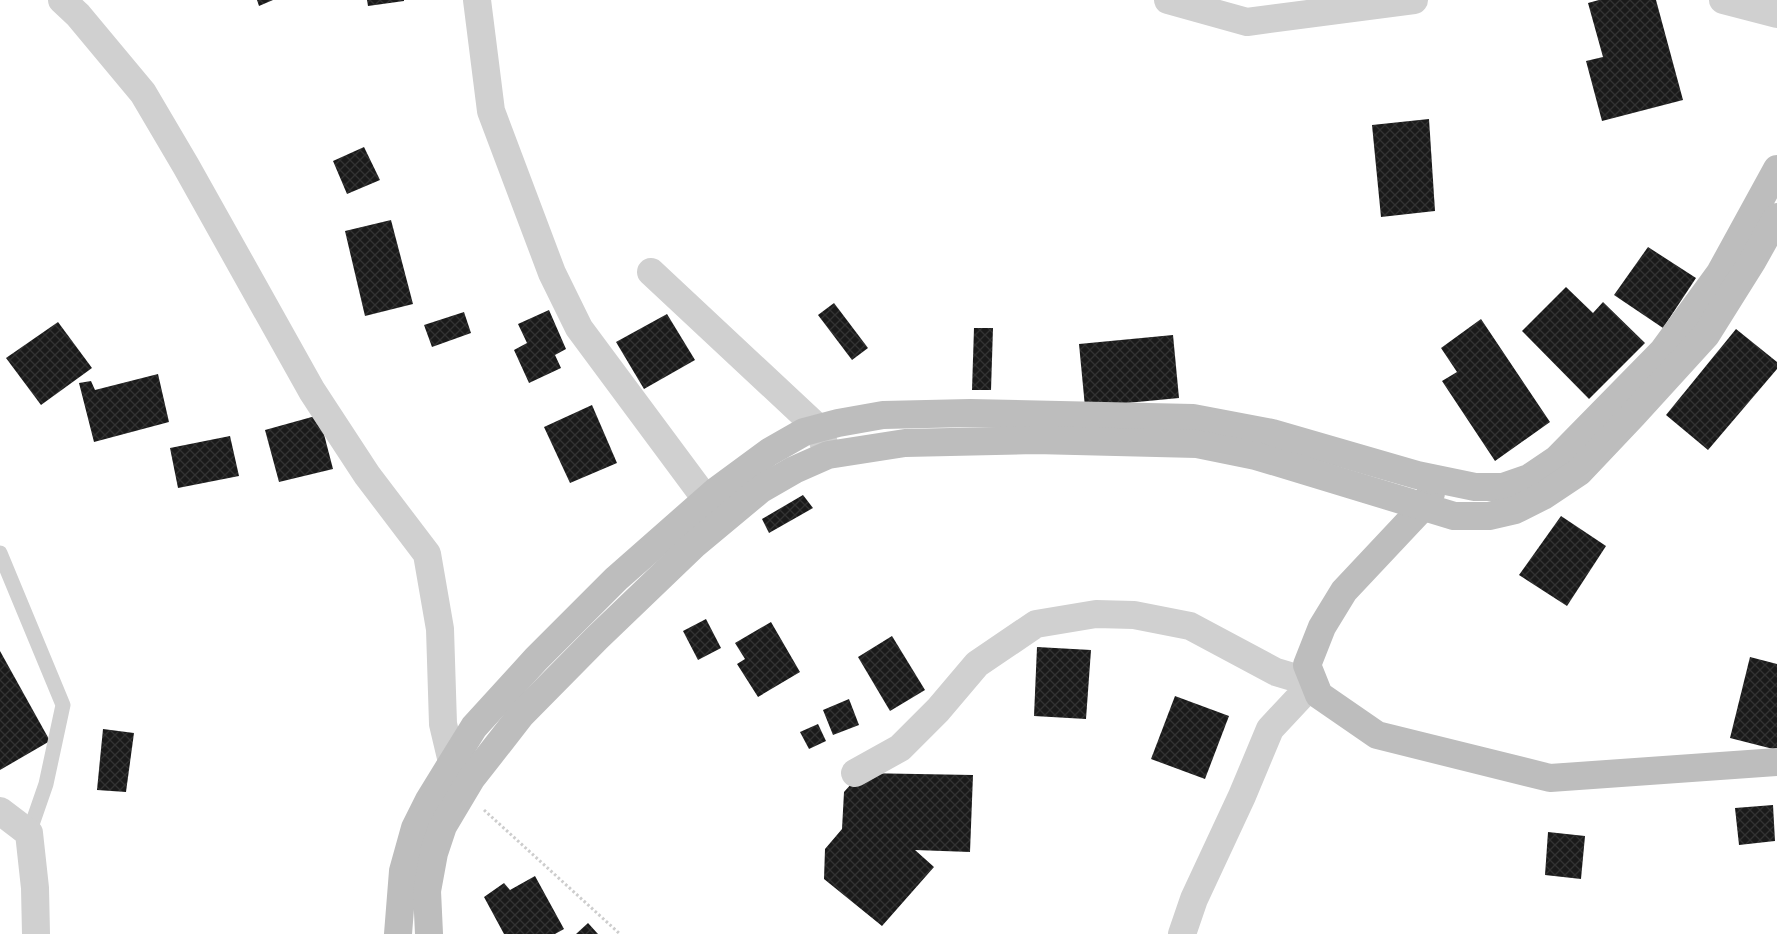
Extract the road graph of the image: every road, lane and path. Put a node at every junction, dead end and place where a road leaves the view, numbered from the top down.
1 (62, 0) edge
2 (477, 0) edge
3 (1168, 0) edge
4 (1414, 0) edge
5 (1723, 0) edge
6 (1777, 14) edge
7 (1777, 169) edge
8 (1777, 217) edge
9 (651, 272) dead end
10 (818, 428) junction
11 (828, 455) junction
12 (1438, 480) junction
13 (705, 500) junction
14 (1424, 507) junction
15 (722, 521) junction
16 (0, 554) edge
17 (1313, 683) junction
18 (452, 762) junction
19 (1777, 762) edge
20 (855, 773) dead end
21 (464, 791) junction
22 (0, 811) edge
23 (29, 833) junction
24 (399, 922) edge
25 (36, 934) edge
26 (416, 934) edge
27 (429, 934) edge
28 (620, 934) edge
29 (1182, 934) edge

1 - 18 street
2 - 13 street
3 - 4 street
5 - 6 street
7 - 12 street
8 - 14 street
9 - 10 street
10 - 11 street
10 - 12 street
10 - 13 street
11 - 14 street
11 - 15 street
12 - 14 street
13 - 15 street
13 - 18 street
14 - 17 street
15 - 21 street
16 - 23 lane
17 - 19 street
17 - 20 street
17 - 29 street
18 - 21 street
18 - 24 street
21 - 27 street
21 - 28 path
22 - 23 street
23 - 25 street
24 - 26 street

